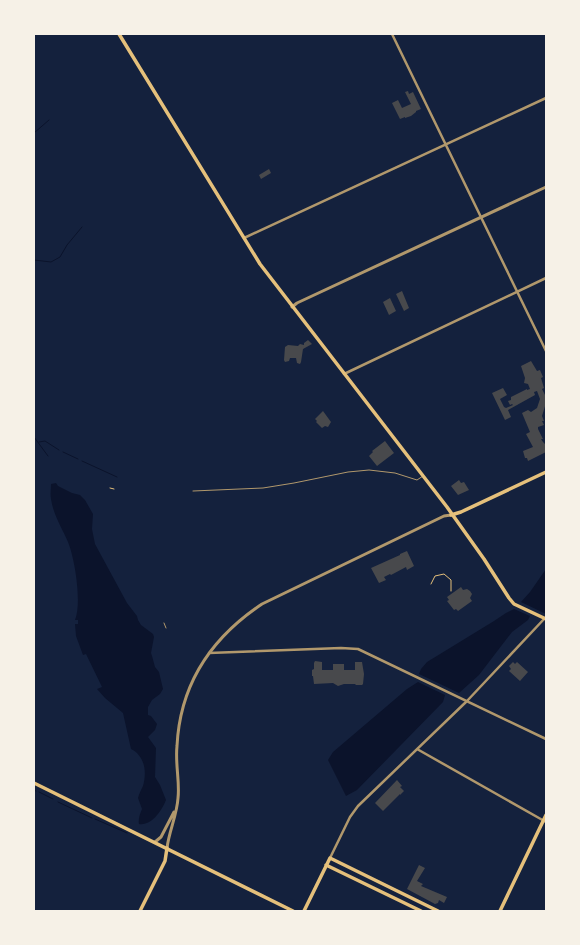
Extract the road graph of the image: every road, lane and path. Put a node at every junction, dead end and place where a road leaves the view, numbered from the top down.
1 (119, 34) edge
2 (392, 34) edge
3 (546, 98) edge
4 (446, 145) junction
5 (546, 187) edge
6 (481, 218) junction
7 (244, 238) junction
8 (546, 278) edge
9 (517, 292) junction
10 (292, 306) junction
11 (546, 351) edge
12 (344, 374) junction
13 (546, 472) edge
14 (423, 476) junction
15 (110, 488) dead end
16 (114, 488) dead end
17 (193, 491) dead end
18 (452, 514) junction
19 (430, 584) dead end
20 (451, 591) dead end
21 (546, 619) edge
22 (164, 623) dead end
23 (166, 628) dead end
24 (209, 653) junction
25 (467, 701) junction
26 (546, 739) edge
27 (417, 749) junction
28 (34, 783) edge
29 (175, 811) junction
30 (546, 815) edge
31 (545, 821) edge
32 (155, 842) junction
33 (167, 848) junction
34 (330, 858) junction
35 (326, 865) junction
36 (140, 911) edge
37 (293, 911) edge
38 (304, 911) edge
39 (421, 911) edge
40 (438, 911) edge
41 (500, 911) edge

1 - 7 main road
2 - 4 street
3 - 4 street
4 - 6 street
4 - 7 street
5 - 6 street
6 - 9 street
6 - 10 street
7 - 10 main road
8 - 9 street
9 - 11 street
9 - 12 street
10 - 12 main road
12 - 14 main road
13 - 18 main road
14 - 17 lane
14 - 18 main road
15 - 16 path
18 - 21 main road
18 - 24 street
19 - 20 path
21 - 25 street
22 - 23 lane
24 - 25 street
24 - 29 street
25 - 26 street
25 - 27 street
27 - 31 street
27 - 34 street
28 - 32 main road
29 - 32 street
29 - 33 street
30 - 31 main road
31 - 41 main road
32 - 33 main road
33 - 36 main road
33 - 37 main road
34 - 35 main road
34 - 40 main road
35 - 38 main road
35 - 39 main road

